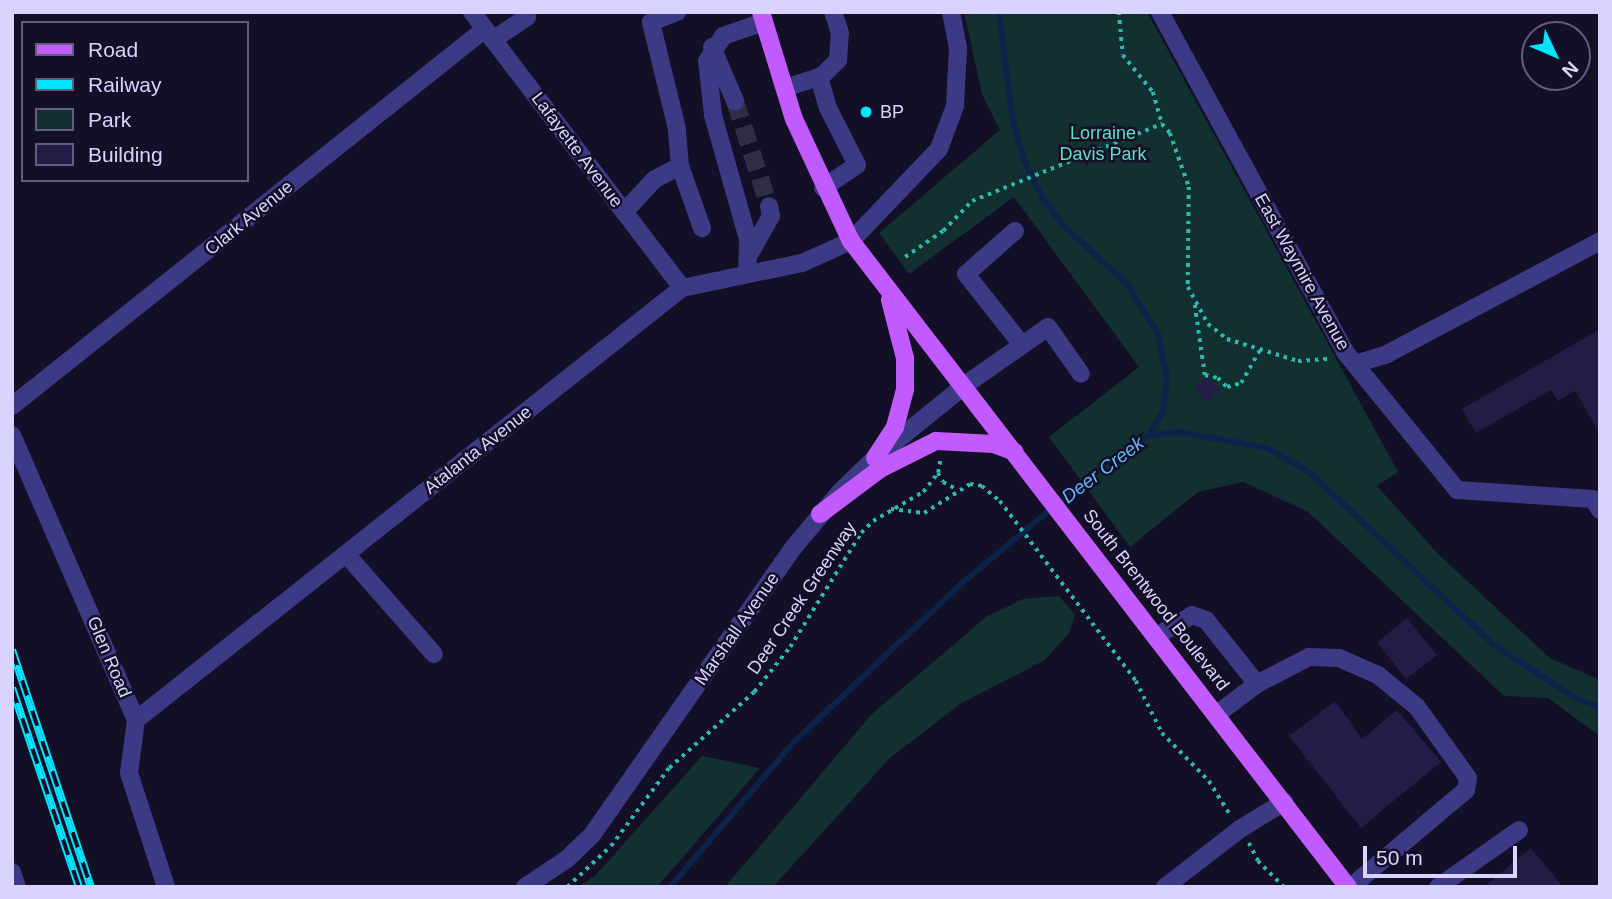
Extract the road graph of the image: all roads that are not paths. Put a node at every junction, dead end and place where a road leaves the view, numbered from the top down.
1 (472, 12) edge
2 (526, 12) edge
3 (677, 12) edge
4 (833, 12) edge
5 (951, 12) edge
6 (1164, 14) edge
7 (762, 17) edge
8 (489, 34) junction
9 (712, 47) junction
10 (819, 77) junction
11 (785, 88) junction
12 (735, 101) tunnel mouth
13 (680, 166) junction
14 (823, 188) junction
15 (769, 206) tunnel mouth
16 (624, 212) junction
17 (702, 228) dead end
18 (1015, 231) dead end
19 (1600, 241) edge
20 (850, 242) junction
21 (749, 255) junction
22 (747, 274) junction
23 (682, 289) junction
24 (889, 293) junction
25 (1022, 345) junction
26 (1350, 358) junction
27 (1081, 374) dead end
28 (965, 385) junction
29 (12, 406) edge
30 (12, 435) edge
31 (1015, 452) junction
32 (875, 458) junction
33 (1600, 510) edge
34 (820, 514) junction
35 (346, 554) junction
36 (1158, 635) junction
37 (434, 654) dead end
38 (1257, 684) junction
39 (1217, 714) junction
40 (136, 720) junction
41 (1284, 802) junction
42 (1519, 830) dead end
43 (12, 872) edge
44 (18, 887) edge
45 (166, 887) edge
46 (525, 887) edge
47 (1165, 887) edge
48 (1350, 887) edge
49 (1438, 887) edge

1 - 8 street, Lafayette Avenue
2 - 8 street, Clark Avenue
3 - 13 street
4 - 10 street
5 - 20 street
6 - 26 street, East Waymire Avenue
7 - 9 street
7 - 11 main road, South Brentwood Boulevard
8 - 16 street, Lafayette Avenue
8 - 29 street, Clark Avenue
9 - 12 street
9 - 21 street
10 - 11 street
10 - 14 street
11 - 14 main road, South Brentwood Boulevard
13 - 16 street
13 - 17 street
14 - 20 main road, South Brentwood Boulevard
15 - 21 street
16 - 23 street, Lafayette Avenue
18 - 25 street
19 - 26 street, East Waymire Avenue
20 - 22 street, Atalanta Avenue
20 - 24 main road, South Brentwood Boulevard
21 - 22 street
22 - 23 street, Atalanta Avenue
23 - 35 street, Atalanta Avenue
24 - 28 main road, South Brentwood Boulevard
24 - 32 main road
25 - 27 street, Marshall Avenue
25 - 28 street, Marshall Avenue
26 - 33 street
28 - 31 main road, South Brentwood Boulevard
28 - 32 street, Marshall Avenue
30 - 40 street, Glen Road
31 - 34 main road
31 - 36 main road, South Brentwood Boulevard
32 - 34 street, Marshall Avenue
34 - 46 street, Marshall Avenue
35 - 37 street
35 - 40 street, Atalanta Avenue
36 - 38 street
36 - 39 main road, South Brentwood Boulevard
38 - 39 street
38 - 48 street
39 - 41 main road, South Brentwood Boulevard
40 - 45 street, Glen Road
41 - 47 street
41 - 48 main road, South Brentwood Boulevard
42 - 49 street
43 - 44 street

